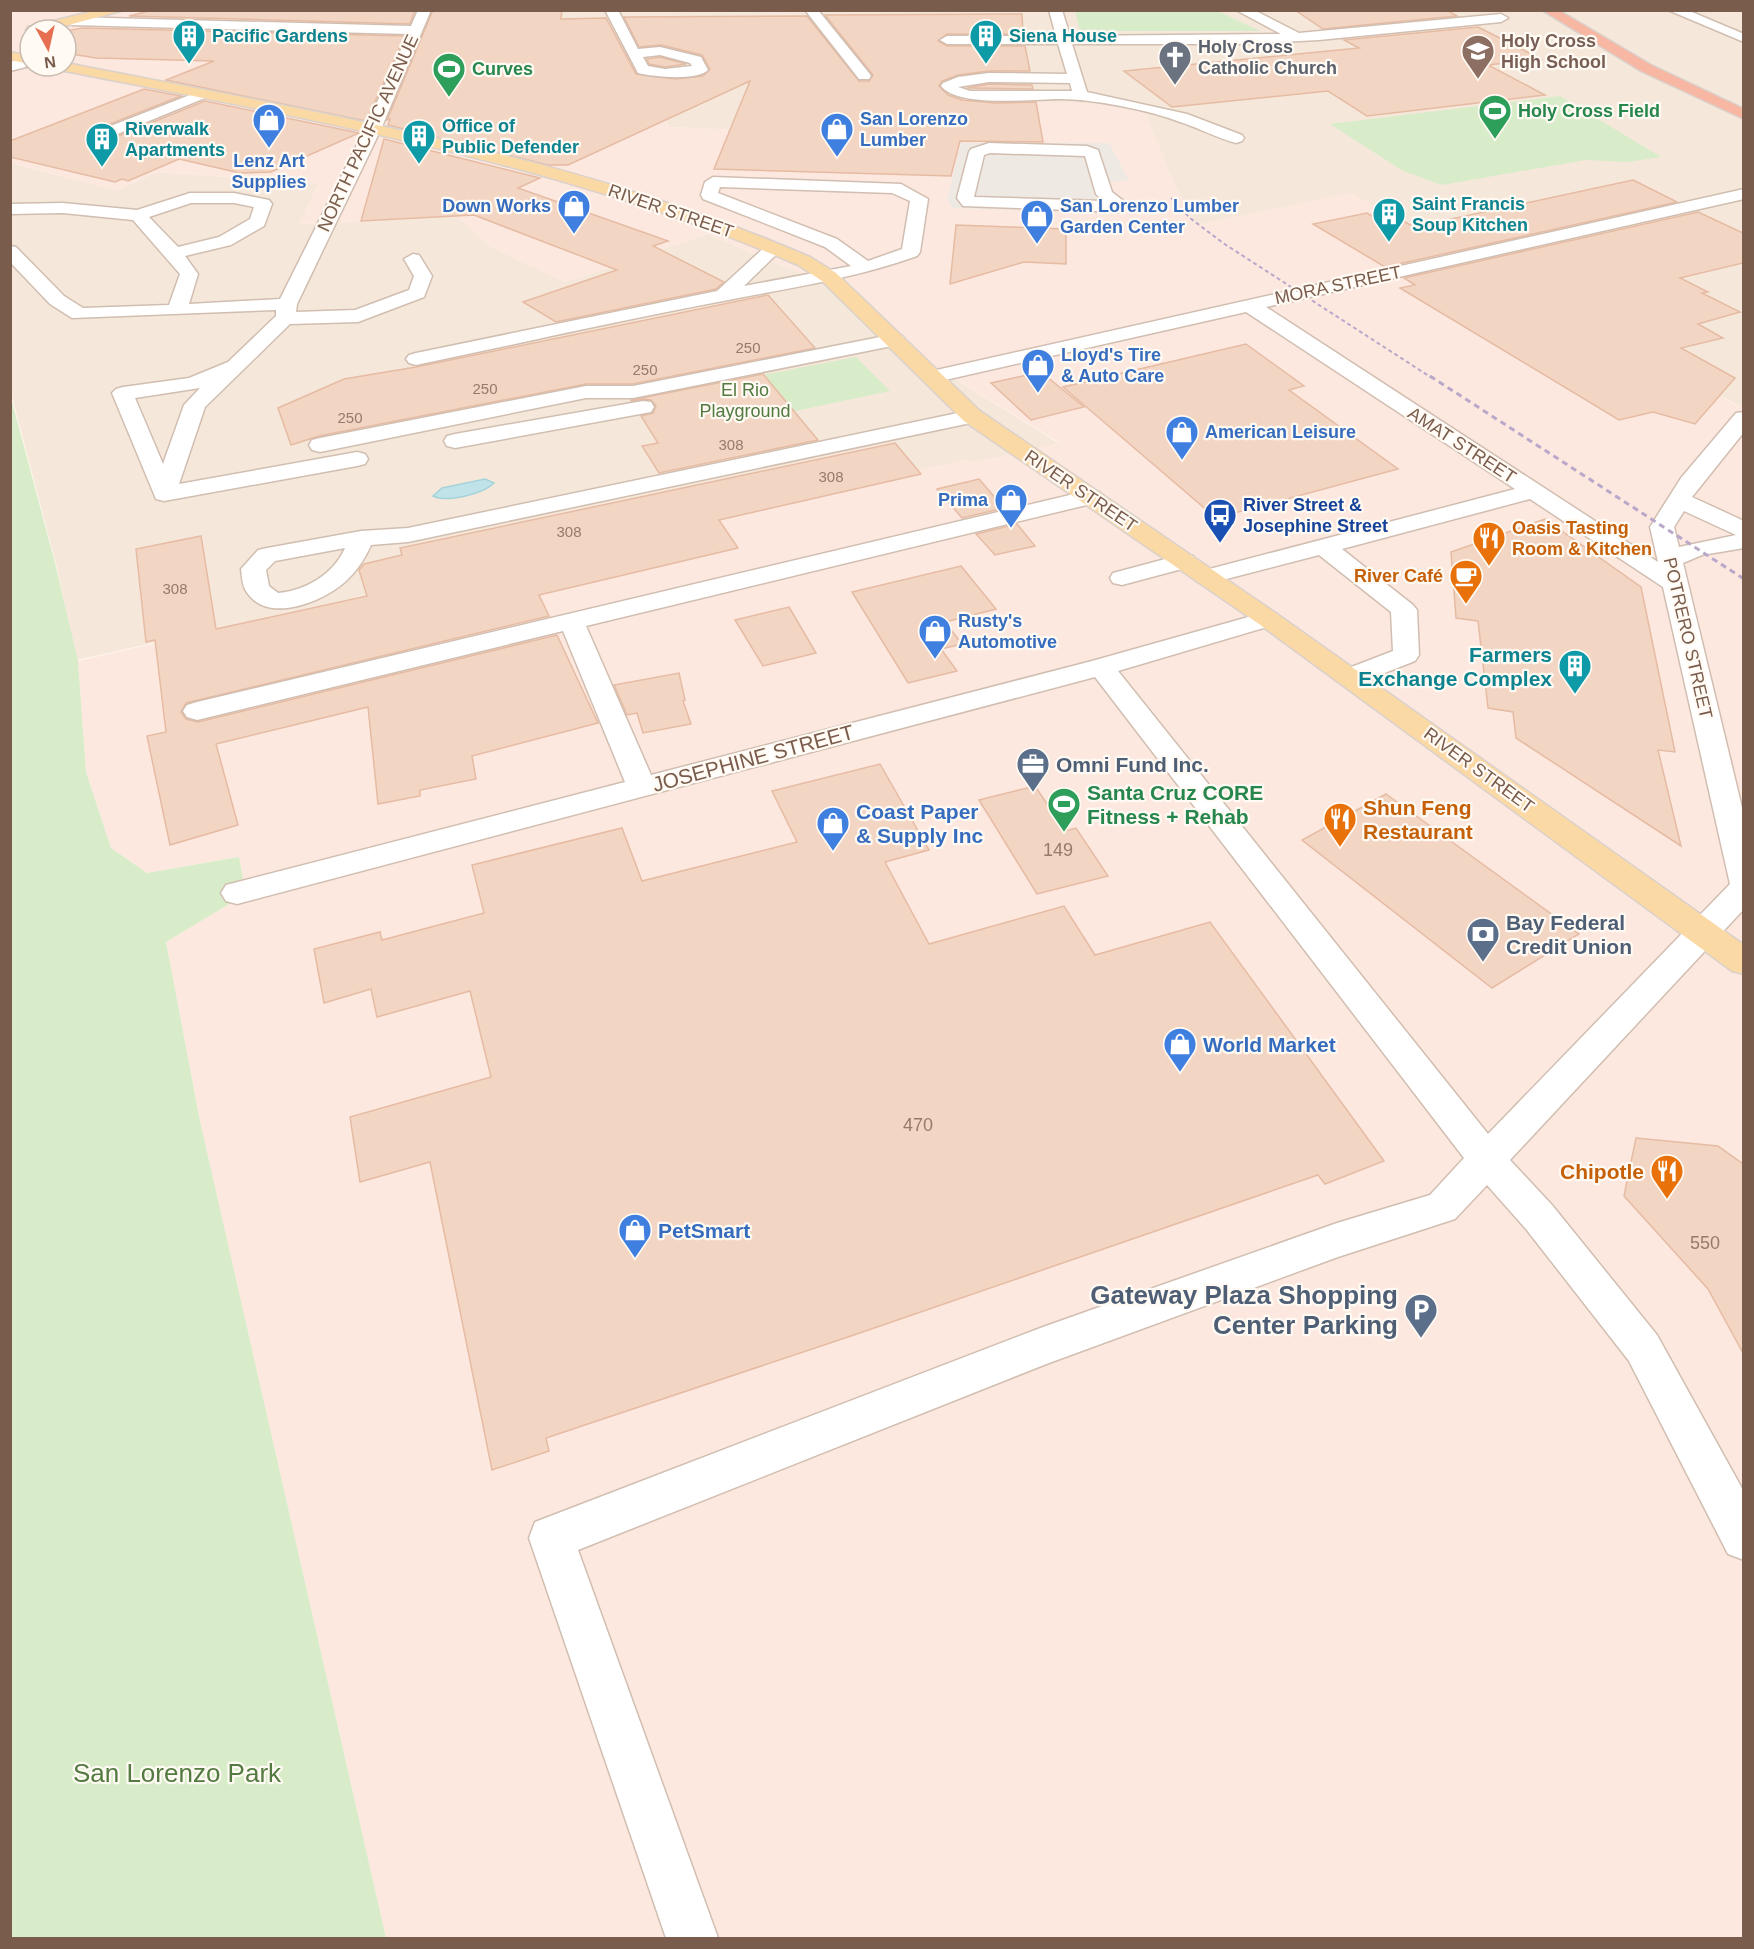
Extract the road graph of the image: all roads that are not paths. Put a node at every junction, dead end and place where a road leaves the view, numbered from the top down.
1 (117, 10) edge
2 (424, 10) edge
3 (611, 10) edge
4 (811, 10) edge
5 (1055, 10) edge
6 (1242, 10) edge
7 (1548, 10) edge
8 (1674, 10) edge
9 (242, 13) dead end
10 (194, 14) dead end
11 (71, 16) edge
12 (1501, 18) dead end
13 (182, 24) junction
14 (230, 25) junction
15 (416, 30) junction
16 (1299, 37) junction
17 (1742, 38) dead end
18 (947, 40) dead end
19 (1062, 40) junction
20 (1239, 40) junction
21 (635, 53) dead end
22 (1269, 55) dead end
23 (78, 70) edge
24 (864, 76) dead end
25 (1076, 79) junction
26 (200, 95) junction
27 (1081, 95) junction
28 (1743, 115) edge
29 (373, 129) junction
30 (104, 134) dead end
31 (1236, 138) dead end
32 (907, 194) junction
33 (966, 194) junction
34 (1743, 194) edge
35 (10, 209) edge
36 (138, 215) junction
37 (774, 248) junction
38 (10, 251) edge
39 (174, 253) junction
40 (413, 259) dead end
41 (866, 268) junction
42 (829, 277) junction
43 (723, 295) junction
44 (1250, 305) junction
45 (177, 310) junction
46 (286, 311) junction
47 (895, 339) junction
48 (416, 359) dead end
49 (238, 365) junction
50 (932, 377) junction
51 (703, 399) dead end
52 (972, 416) junction
53 (1743, 418) edge
54 (320, 445) dead end
55 (434, 445) dead end
56 (387, 453) dead end
57 (1534, 491) junction
58 (164, 494) junction
59 (1091, 497) junction
60 (1679, 500) junction
61 (1743, 530) edge
62 (361, 538) dead end
63 (1743, 541) edge
64 (1323, 546) junction
65 (1184, 561) junction
66 (1673, 572) junction
67 (1207, 577) junction
68 (1122, 578) dead end
69 (1268, 619) junction
70 (572, 622) junction
71 (1101, 667) junction
72 (1350, 677) junction
73 (197, 711) dead end
74 (1715, 757) junction
75 (1743, 761) edge
76 (642, 787) junction
77 (1742, 874) edge
78 (237, 893) dead end
79 (1705, 932) junction
80 (1743, 962) edge
81 (1487, 1160) junction
82 (1743, 1538) edge
83 (692, 1938) edge

1 - 11 main road
2 - 15 street, NORTH PACIFIC AVENUE
3 - 21 street
4 - 24 street
5 - 19 street
6 - 16 street
7 - 28 highway
8 - 17 street
9 - 14 street
10 - 13 street
11 - 13 street
12 - 16 street
13 - 14 street
14 - 15 street
15 - 29 street, NORTH PACIFIC AVENUE
16 - 20 street
18 - 19 street
19 - 20 street
19 - 25 street
20 - 22 street
23 - 26 main road, RIVER STREET
25 - 27 street
25 - 27 street
26 - 29 main road, RIVER STREET
26 - 30 street
27 - 31 street
29 - 37 main road, RIVER STREET
29 - 46 street, NORTH PACIFIC AVENUE
32 - 33 street
32 - 41 street
32 - 41 street
33 - 33 street
34 - 44 street, MORA STREET
35 - 36 street
36 - 39 street
36 - 39 street
37 - 42 main road, RIVER STREET
37 - 43 street
38 - 45 street
39 - 45 street
40 - 46 street
41 - 42 street
42 - 43 street
42 - 47 main road, RIVER STREET
43 - 48 street
44 - 50 street, MORA STREET
44 - 57 street, AMAT STREET
45 - 46 street
46 - 49 street, NORTH PACIFIC AVENUE
47 - 50 main road, RIVER STREET
47 - 54 street
49 - 58 street, NORTH PACIFIC AVENUE
49 - 58 street
50 - 52 main road, RIVER STREET
51 - 55 street
52 - 59 main road, RIVER STREET
52 - 62 street
53 - 60 street, POTRERO STREET
56 - 58 street
57 - 64 street
57 - 66 street, AMAT STREET
59 - 65 main road, RIVER STREET
59 - 70 street
60 - 61 street
60 - 66 street, POTRERO STREET
63 - 66 street
64 - 67 street
64 - 72 street
65 - 67 main road, RIVER STREET
65 - 68 street
66 - 74 street, POTRERO STREET
67 - 69 main road, RIVER STREET
69 - 71 street, JOSEPHINE STREET
69 - 72 main road, RIVER STREET
70 - 73 street
70 - 76 street
71 - 76 street, JOSEPHINE STREET
71 - 81 street
72 - 79 main road, RIVER STREET
74 - 75 street
74 - 77 street, POTRERO STREET
76 - 78 street, JOSEPHINE STREET
77 - 79 street, POTRERO STREET
79 - 80 main road, RIVER STREET
79 - 81 street, POTRERO STREET
81 - 82 street
81 - 83 street, POTRERO STREET

